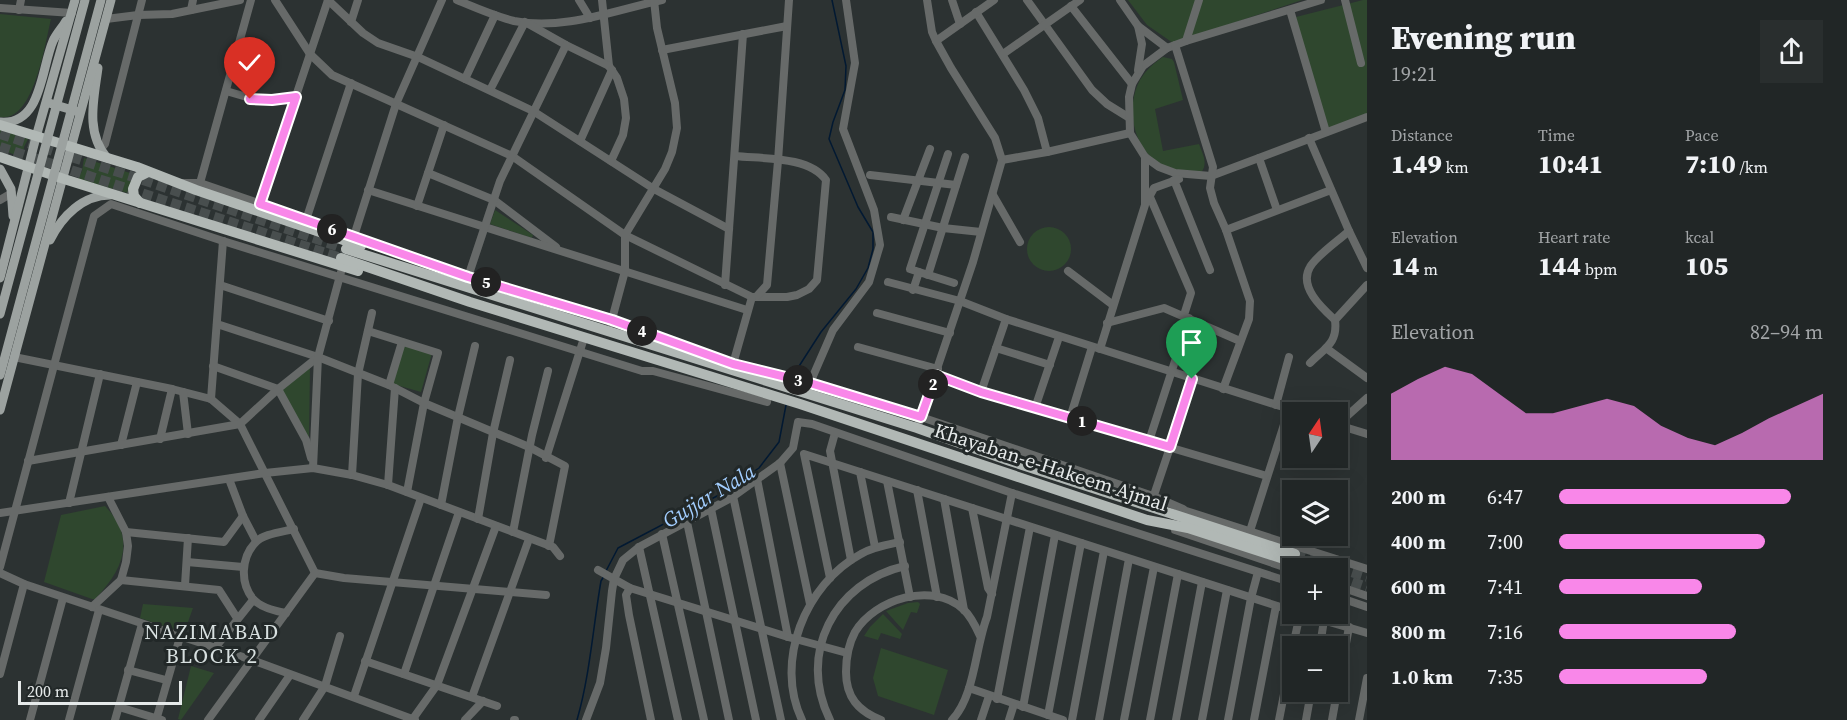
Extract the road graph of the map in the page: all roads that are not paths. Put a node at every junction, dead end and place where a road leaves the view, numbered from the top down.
1 (21, 0) edge
2 (75, 0) edge
3 (85, 0) edge
4 (101, 0) edge
5 (111, 0) edge
6 (142, 0) edge
7 (193, 0) edge
8 (240, 0) edge
9 (251, 0) edge
10 (275, 0) edge
11 (328, 0) edge
12 (358, 0) edge
13 (442, 0) edge
14 (457, 0) edge
15 (579, 0) edge
16 (602, 0) edge
17 (789, 0) edge
18 (846, 0) edge
19 (927, 0) edge
20 (952, 0) edge
21 (1027, 0) edge
22 (1080, 0) edge
23 (1120, 0) edge
24 (1199, 0) edge
25 (1321, 0) edge
26 (1345, 0) edge
27 (657, 1) edge
28 (989, 1) edge
29 (1307, 2) edge
30 (1071, 6) junction
31 (0, 8) edge
32 (1290, 9) junction
33 (19, 10) junction
34 (191, 10) junction
35 (976, 12) junction
36 (72, 13) junction
37 (604, 14) junction
38 (138, 15) junction
39 (495, 15) junction
40 (590, 18) junction
41 (106, 19) junction
42 (351, 22) junction
43 (525, 22) junction
44 (960, 24) junction
45 (787, 26) junction
46 (1046, 26) junction
47 (1138, 26) junction
48 (102, 33) junction
49 (743, 34) junction
50 (936, 41) junction
51 (1186, 41) junction
52 (566, 45) junction
53 (1175, 45) junction
54 (1167, 48) junction
55 (662, 50) junction
56 (310, 54) junction
57 (1002, 54) junction
58 (418, 57) junction
59 (1361, 63) dead end
60 (610, 68) junction
61 (1137, 74) junction
62 (465, 79) junction
63 (351, 83) junction
64 (1132, 84) junction
65 (490, 90) junction
66 (226, 91) junction
67 (296, 97) junction
68 (46, 102) junction
69 (396, 104) junction
70 (533, 111) junction
71 (81, 113) junction
72 (1128, 117) junction
73 (1367, 117) edge
74 (0, 123) edge
75 (444, 125) junction
76 (1130, 132) junction
77 (1326, 132) junction
78 (36, 137) junction
79 (1309, 138) junction
80 (580, 141) junction
81 (72, 147) junction
82 (930, 149) dead end
83 (1047, 152) junction
84 (104, 154) junction
85 (948, 154) dead end
86 (512, 156) junction
87 (735, 156) junction
88 (0, 157) edge
89 (965, 157) dead end
90 (1145, 157) junction
91 (1259, 158) junction
92 (1002, 160) junction
93 (610, 161) junction
94 (778, 161) junction
95 (29, 166) junction
96 (0, 169) edge
97 (148, 172) junction
98 (428, 173) junction
99 (870, 175) dead end
100 (1194, 176) junction
101 (1211, 176) junction
102 (64, 179) junction
103 (1174, 180) junction
104 (918, 181) junction
105 (175, 182) junction
106 (200, 183) junction
107 (938, 183) junction
108 (956, 185) junction
109 (654, 189) junction
110 (368, 190) junction
111 (1331, 190) junction
112 (12, 193) junction
113 (118, 195) junction
114 (993, 195) junction
115 (1150, 197) junction
116 (0, 200) edge
117 (494, 200) junction
118 (141, 203) junction
119 (260, 204) junction
120 (1145, 205) junction
121 (417, 206) junction
122 (1277, 210) junction
123 (891, 217) dead end
124 (306, 220) junction
125 (903, 220) junction
126 (925, 224) junction
127 (485, 228) junction
128 (943, 228) junction
129 (729, 229) junction
130 (1226, 230) junction
131 (13, 231) junction
132 (326, 231) junction
133 (1349, 231) junction
134 (981, 232) junction
135 (625, 235) junction
136 (354, 236) junction
137 (223, 241) junction
138 (1020, 242) dead end
139 (4, 246) edge
140 (561, 251) junction
141 (342, 263) junction
142 (39, 264) junction
143 (1367, 268) edge
144 (1210, 270) dead end
145 (625, 271) junction
146 (1068, 271) dead end
147 (919, 272) junction
148 (928, 275) junction
149 (0, 277) edge
150 (468, 277) junction
151 (438, 278) junction
152 (888, 282) dead end
153 (954, 283) dead end
154 (33, 285) junction
155 (220, 285) junction
156 (725, 285) junction
157 (1367, 285) edge
158 (913, 290) junction
159 (754, 297) junction
160 (960, 301) junction
161 (1113, 305) junction
162 (747, 310) junction
163 (372, 313) dead end
164 (877, 313) dead end
165 (0, 314) edge
166 (1186, 317) junction
167 (1005, 319) junction
168 (612, 320) junction
169 (1335, 320) junction
170 (329, 321) junction
171 (1107, 323) junction
172 (218, 324) junction
173 (368, 331) junction
174 (609, 332) junction
175 (950, 333) junction
176 (1059, 336) junction
177 (584, 338) junction
178 (1240, 341) junction
179 (402, 342) junction
180 (475, 346) dead end
181 (858, 347) dead end
182 (996, 348) junction
183 (1096, 348) junction
184 (1326, 348) junction
185 (579, 351) junction
186 (14, 357) junction
187 (318, 357) junction
188 (1289, 357) dead end
189 (510, 360) dead end
190 (1310, 363) dead end
191 (733, 364) junction
192 (1050, 364) junction
193 (54, 366) junction
194 (213, 366) junction
195 (548, 371) dead end
196 (937, 372) junction
197 (1170, 372) junction
198 (100, 374) junction
199 (358, 374) junction
200 (0, 375) edge
201 (1367, 378) edge
202 (1192, 379) junction
203 (137, 382) junction
204 (810, 383) junction
205 (392, 386) junction
206 (172, 389) junction
207 (278, 389) junction
208 (1223, 389) junction
209 (183, 392) junction
210 (981, 392) junction
211 (769, 394) junction
212 (1367, 398) edge
213 (211, 399) junction
214 (803, 399) junction
215 (424, 403) junction
216 (1276, 405) junction
217 (1282, 407) edge
218 (1035, 408) junction
219 (0, 410) edge
220 (1348, 412) edge
221 (458, 417) junction
222 (921, 417) junction
223 (1070, 418) junction
224 (240, 424) junction
225 (1348, 426) edge
226 (917, 428) junction
227 (1350, 429) joint
228 (1282, 431) edge
229 (493, 433) junction
230 (835, 433) junction
231 (188, 434) junction
232 (1367, 434) edge
233 (160, 439) junction
234 (1149, 441) junction
235 (121, 445) junction
236 (529, 447) junction
237 (1170, 447) junction
238 (81, 452) junction
239 (546, 458) junction
240 (28, 461) junction
241 (832, 462) junction
242 (780, 463) junction
243 (313, 468) junction
244 (860, 472) junction
245 (265, 473) junction
246 (352, 475) junction
247 (1268, 476) junction
248 (229, 479) junction
249 (757, 479) junction
250 (887, 481) junction
251 (1071, 481) junction
252 (388, 485) junction
253 (916, 490) junction
254 (407, 492) junction
255 (1012, 493) junction
256 (733, 496) junction
257 (108, 497) junction
258 (421, 498) junction
259 (944, 499) junction
260 (1152, 499) junction
261 (69, 503) junction
262 (441, 505) junction
263 (972, 508) junction
264 (711, 509) junction
265 (14, 511) junction
266 (0, 513) edge
267 (459, 513) junction
268 (243, 516) junction
269 (478, 519) junction
270 (1006, 519) junction
271 (687, 522) junction
272 (496, 526) junction
273 (1030, 527) junction
274 (294, 529) junction
275 (1250, 531) junction
276 (126, 532) junction
277 (513, 532) junction
278 (663, 534) junction
279 (1055, 535) junction
280 (188, 538) junction
281 (530, 539) junction
282 (256, 541) junction
283 (900, 542) junction
284 (1081, 543) junction
285 (549, 546) junction
286 (639, 547) junction
287 (875, 547) junction
288 (1104, 551) junction
289 (560, 556) dead end
290 (1282, 558) tunnel mouth
291 (1283, 558) tunnel mouth
292 (1130, 559) junction
293 (851, 560) junction
294 (187, 562) junction
295 (905, 566) junction
296 (0, 567) edge
297 (243, 567) junction
298 (1154, 567) junction
299 (1367, 569) edge
300 (598, 570) dead end
301 (1258, 572) junction
302 (0, 573) edge
303 (315, 573) junction
304 (1178, 574) junction
305 (613, 577) junction
306 (830, 578) junction
307 (121, 580) junction
308 (1282, 580) edge
309 (1202, 582) junction
310 (391, 583) junction
311 (24, 584) junction
312 (185, 585) junction
313 (434, 586) junction
314 (630, 588) junction
315 (472, 589) junction
316 (1348, 589) edge
317 (1227, 590) junction
318 (510, 592) junction
319 (651, 594) junction
320 (992, 594) junction
321 (546, 595) dead end
322 (1367, 596) edge
323 (910, 597) junction
324 (937, 597) junction
325 (63, 598) junction
326 (1251, 598) junction
327 (253, 600) junction
328 (1348, 600) edge
329 (678, 602) junction
330 (810, 604) junction
331 (1276, 606) junction
332 (1367, 606) edge
333 (1282, 608) edge
334 (95, 609) junction
335 (964, 610) junction
336 (706, 611) junction
337 (286, 613) junction
338 (237, 618) junction
339 (735, 620) junction
340 (141, 624) junction
341 (1338, 624) edge
342 (1349, 627) junction
343 (761, 629) junction
344 (1367, 633) edge
345 (340, 636) dead end
346 (980, 636) junction
347 (1347, 636) edge
348 (180, 637) junction
349 (792, 639) junction
350 (820, 647) junction
351 (214, 649) junction
352 (847, 653) junction
353 (252, 660) junction
354 (365, 661) junction
355 (128, 670) junction
356 (0, 674) edge
357 (404, 674) junction
358 (290, 675) junction
359 (1367, 678) edge
360 (166, 680) junction
361 (437, 685) junction
362 (325, 686) junction
363 (969, 688) junction
364 (354, 696) junction
365 (472, 697) junction
366 (993, 697) junction
367 (483, 701) junction
368 (1282, 702) edge
369 (1309, 702) edge
370 (1335, 702) edge
371 (1014, 704) junction
372 (496, 706) dead end
373 (119, 707) junction
374 (1023, 707) junction
375 (1048, 715) junction
376 (1036, 716) edge
377 (160, 718) edge
378 (413, 719) edge
379 (30, 720) edge
380 (69, 720) edge
381 (115, 720) edge
382 (208, 720) edge
383 (259, 720) edge
384 (303, 720) edge
385 (465, 720) edge
386 (586, 720) edge
387 (651, 720) edge
388 (678, 720) edge
389 (704, 720) edge
390 (729, 720) edge
391 (756, 720) edge
392 (781, 720) edge
393 (802, 720) edge
394 (830, 720) edge
395 (881, 720) edge
396 (952, 720) edge
397 (981, 720) edge
398 (1009, 720) edge
399 (1062, 720) edge
400 (1072, 720) edge
401 (1099, 720) edge
402 (1124, 720) edge
403 (1150, 720) edge
404 (1176, 720) edge
405 (1202, 720) edge
406 (1228, 720) edge
407 (1254, 720) edge
408 (1279, 720) edge
409 (1306, 720) edge
410 (1332, 720) edge
411 (1359, 720) edge

1 - 33 street
2 - 36 main road
3 - 165 main road, bridge
4 - 200 main road, bridge
5 - 41 main road
6 - 38 street
7 - 34 street
8 - 34 street
9 - 66 street
10 - 56 street
11 - 42 street
11 - 56 street
12 - 42 street
13 - 58 street
14 - 39 street
15 - 40 street
16 - 37 street
17 - 45 street
18 - 204 street
19 - 50 street
20 - 44 street
21 - 46 street
22 - 30 street
23 - 47 street
24 - 51 street
25 - 29 street
26 - 59 street
27 - 37 street
27 - 55 street
28 - 35 street
29 - 32 street
30 - 46 street
30 - 64 street
31 - 33 street
32 - 51 street
32 - 77 street
33 - 36 street
34 - 38 street
35 - 44 street
35 - 57 street
36 - 68 main road
36 - 74 main road
37 - 40 street
37 - 60 street
38 - 41 street
38 - 84 street
39 - 43 street
39 - 62 street
40 - 43 street
41 - 48 main road
42 - 58 street
43 - 52 street
43 - 65 street
44 - 50 street
45 - 49 street
45 - 94 street
46 - 57 street
46 - 72 street
47 - 54 street
47 - 61 street
48 - 71 main road
48 - 84 main road
49 - 55 street
49 - 87 street
50 - 92 street
51 - 53 street
52 - 60 street
52 - 70 street
53 - 54 street
53 - 101 street
54 - 61 street
55 - 109 street
56 - 63 street
56 - 67 street
57 - 83 street
58 - 62 street
58 - 69 street
60 - 80 street
60 - 93 street
61 - 64 street
62 - 65 street
63 - 69 street
63 - 124 street
64 - 72 street
65 - 70 street
66 - 67 street
66 - 106 street
67 - 119 street
68 - 71 main road
68 - 78 main road
69 - 75 street
69 - 110 street
70 - 80 street
70 - 86 street
71 - 81 main road
72 - 76 street
73 - 77 street
74 - 78 highway
75 - 86 street
75 - 98 street
76 - 83 street
76 - 90 street
77 - 79 street
78 - 81 highway
78 - 95 main road
79 - 91 street
79 - 111 street
80 - 93 street
81 - 84 highway
81 - 102 main road
82 - 104 street
83 - 92 street
84 - 97 highway
85 - 107 street
86 - 117 street
86 - 135 street
87 - 94 street
87 - 129 street
88 - 95 highway
89 - 108 street
90 - 100 street
90 - 120 street
91 - 101 street
91 - 122 street
92 - 114 street
93 - 109 street
94 - 159 street
94 - 159 street
95 - 102 highway
95 - 131 main road
96 - 112 main road
97 - 105 highway
97 - 118 highway
98 - 117 street
98 - 121 street
99 - 104 street
100 - 101 street
100 - 103 street
101 - 130 street
102 - 113 highway
102 - 142 main road
103 - 115 street
103 - 144 street
104 - 107 street
104 - 125 street
105 - 106 street
105 - 132 highway
106 - 119 street
107 - 108 street
107 - 126 street
108 - 128 street
109 - 129 street
109 - 135 street
110 - 121 street
110 - 136 street
111 - 122 street
111 - 133 street
112 - 116 street
112 - 131 main road
113 - 118 highway
113 - 142 main road
114 - 134 street
114 - 138 street
115 - 120 street
115 - 166 street
117 - 127 street
117 - 140 street
118 - 141 highway
119 - 124 street
120 - 161 street
121 - 127 street
122 - 130 street
123 - 125 street
124 - 132 street
125 - 126 street
126 - 128 street
126 - 147 street
127 - 140 street
127 - 150 street
128 - 134 street
128 - 148 street
129 - 156 street
130 - 178 street
131 - 139 main road
132 - 136 street
132 - 151 highway
133 - 143 street
133 - 169 street
134 - 160 street
135 - 145 street
135 - 156 street
136 - 150 street
137 - 141 street
137 - 155 street
137 - 193 street
139 - 149 main road
140 - 145 street
141 - 151 highway
141 - 170 street
141 - 177 highway
141 - 185 street
142 - 154 main road
145 - 162 street
145 - 168 street
146 - 161 street
147 - 148 street
147 - 158 street
148 - 153 street
149 - 154 main road
150 - 168 street
151 - 174 highway
152 - 158 street
154 - 186 main road
155 - 170 street
155 - 172 street
156 - 159 street
157 - 169 street
158 - 160 street
159 - 162 street
160 - 167 street
160 - 175 street
161 - 171 street
162 - 191 street
163 - 173 street
164 - 175 street
166 - 171 street
166 - 178 street
166 - 197 street
167 - 176 street
167 - 182 street
168 - 174 street
168 - 191 street
169 - 184 street
170 - 187 street
171 - 183 street
172 - 187 street
172 - 194 street
173 - 179 street
173 - 199 street
174 - 211 highway
175 - 196 street
176 - 183 street
176 - 192 street
177 - 185 street
177 - 211 highway
178 - 208 street
179 - 205 street
179 - 215 street
180 - 221 street
181 - 196 street
182 - 192 street
182 - 210 street
183 - 197 street
183 - 223 street
184 - 190 street
184 - 201 street
185 - 211 street
185 - 239 street
186 - 193 street
186 - 219 main road
187 - 199 street
187 - 207 street
187 - 243 street
188 - 216 street
189 - 229 street
191 - 204 street
192 - 218 street
193 - 198 street
193 - 240 street
194 - 207 street
194 - 213 street
195 - 236 street
196 - 210 street
196 - 222 street
197 - 202 street
197 - 234 street
198 - 203 street
198 - 238 street
199 - 205 street
199 - 246 street
202 - 208 street
202 - 237 street
203 - 206 street
203 - 235 street
204 - 222 street
205 - 215 street
205 - 252 street
206 - 209 street
206 - 233 street
207 - 224 street
207 - 243 street
208 - 216 street
209 - 213 street
209 - 231 street
210 - 218 street
211 - 214 highway
212 - 220 street
213 - 224 street
214 - 226 highway, Khayaban-e-Hakeem Ajmal
214 - 290 highway, Khayaban-e-Hakeem Ajmal
215 - 221 street
215 - 254 street
216 - 217 street
218 - 223 street
221 - 229 street
221 - 262 street
222 - 226 street
222 - 260 street
223 - 234 street
224 - 231 street
224 - 245 street
225 - 227 street
226 - 251 highway, Khayaban-e-Hakeem Ajmal
227 - 232 street
228 - 247 street
229 - 236 street
229 - 269 street
230 - 241 street
230 - 242 street
230 - 255 street
231 - 233 street
233 - 235 street
234 - 237 street
235 - 238 street
236 - 239 street
236 - 277 street
237 - 247 street
237 - 260 street
238 - 240 street
238 - 261 street
239 - 285 street
240 - 265 street
241 - 244 street
241 - 293 street
241 - 306 street
242 - 249 street
242 - 330 street
243 - 245 street
243 - 246 street
244 - 250 street
244 - 287 street
245 - 248 street
245 - 274 street
246 - 252 street
247 - 275 street
248 - 257 street
248 - 268 street
249 - 256 street
249 - 349 street
250 - 253 street
250 - 283 street
251 - 260 street
251 - 291 highway, Khayaban-e-Hakeem Ajmal
252 - 254 street
253 - 259 street
253 - 324 street
254 - 258 street
255 - 270 street
255 - 301 street
256 - 264 street
256 - 343 street
257 - 261 street
257 - 276 street
258 - 262 street
258 - 310 street
259 - 263 street
259 - 335 street
260 - 275 street
261 - 265 street
262 - 267 street
263 - 270 street
263 - 320 street
264 - 271 street
264 - 339 street
265 - 266 street
265 - 296 street
267 - 269 street
267 - 313 street
268 - 280 street
268 - 282 street
269 - 272 street
270 - 273 street
270 - 320 street
271 - 278 street
271 - 336 street
272 - 277 street
272 - 315 street
273 - 279 street
273 - 366 street
274 - 282 street
274 - 303 street
275 - 299 street
276 - 280 street
276 - 307 street
277 - 281 street
278 - 286 street
278 - 329 street
279 - 284 street
279 - 374 street
280 - 294 street
281 - 285 street
281 - 318 street
282 - 297 street
283 - 287 street
283 - 295 street
284 - 288 street
284 - 375 street
285 - 289 street
286 - 305 street
286 - 319 street
287 - 293 street
288 - 292 street
288 - 400 street
292 - 298 street
292 - 401 street
293 - 306 street
294 - 297 street
294 - 312 street
295 - 323 street
295 - 350 street
297 - 327 street
298 - 304 street
298 - 402 street
300 - 305 street
301 - 308 street
301 - 326 street
302 - 311 street
303 - 310 street
303 - 337 street
304 - 309 street
304 - 403 street
305 - 314 street
305 - 386 street
306 - 330 street
307 - 312 street
307 - 334 street
309 - 317 street
309 - 404 street
310 - 313 street
310 - 354 street
311 - 325 street
311 - 356 street
312 - 338 street
313 - 315 street
313 - 357 street
314 - 319 street
314 - 387 street
315 - 318 street
315 - 361 street
316 - 322 street
317 - 326 street
317 - 405 street
318 - 321 street
318 - 365 street
319 - 329 street
319 - 388 street
320 - 346 street
323 - 324 street
323 - 352 street
324 - 335 street
325 - 334 street
325 - 379 street
326 - 331 street
326 - 406 street
327 - 337 street
327 - 338 street
328 - 332 street
329 - 336 street
329 - 389 street
330 - 349 street
331 - 333 street
331 - 407 street
334 - 340 street
334 - 380 street
335 - 346 street
336 - 339 street
336 - 390 street
337 - 353 street
338 - 351 street
339 - 343 street
339 - 391 street
340 - 348 street
340 - 355 street
341 - 342 street
342 - 344 street
342 - 347 street
343 - 349 street
343 - 392 street
345 - 362 street
346 - 363 street
348 - 351 street
348 - 360 street
349 - 350 street
349 - 393 street
350 - 352 street
350 - 394 street
351 - 353 street
352 - 395 street
353 - 358 street
353 - 382 street
354 - 357 street
354 - 364 street
355 - 360 street
355 - 373 street
357 - 361 street
358 - 362 street
358 - 383 street
359 - 411 street
360 - 377 street
361 - 365 street
361 - 378 street
362 - 364 street
362 - 384 street
363 - 366 street
363 - 396 street
364 - 378 street
365 - 367 street
366 - 371 street
366 - 397 street
367 - 372 street
367 - 385 street
368 - 408 street
369 - 409 street
370 - 410 street
371 - 374 street
371 - 398 street
373 - 377 street
373 - 381 street
374 - 376 street
375 - 376 street
375 - 399 street

